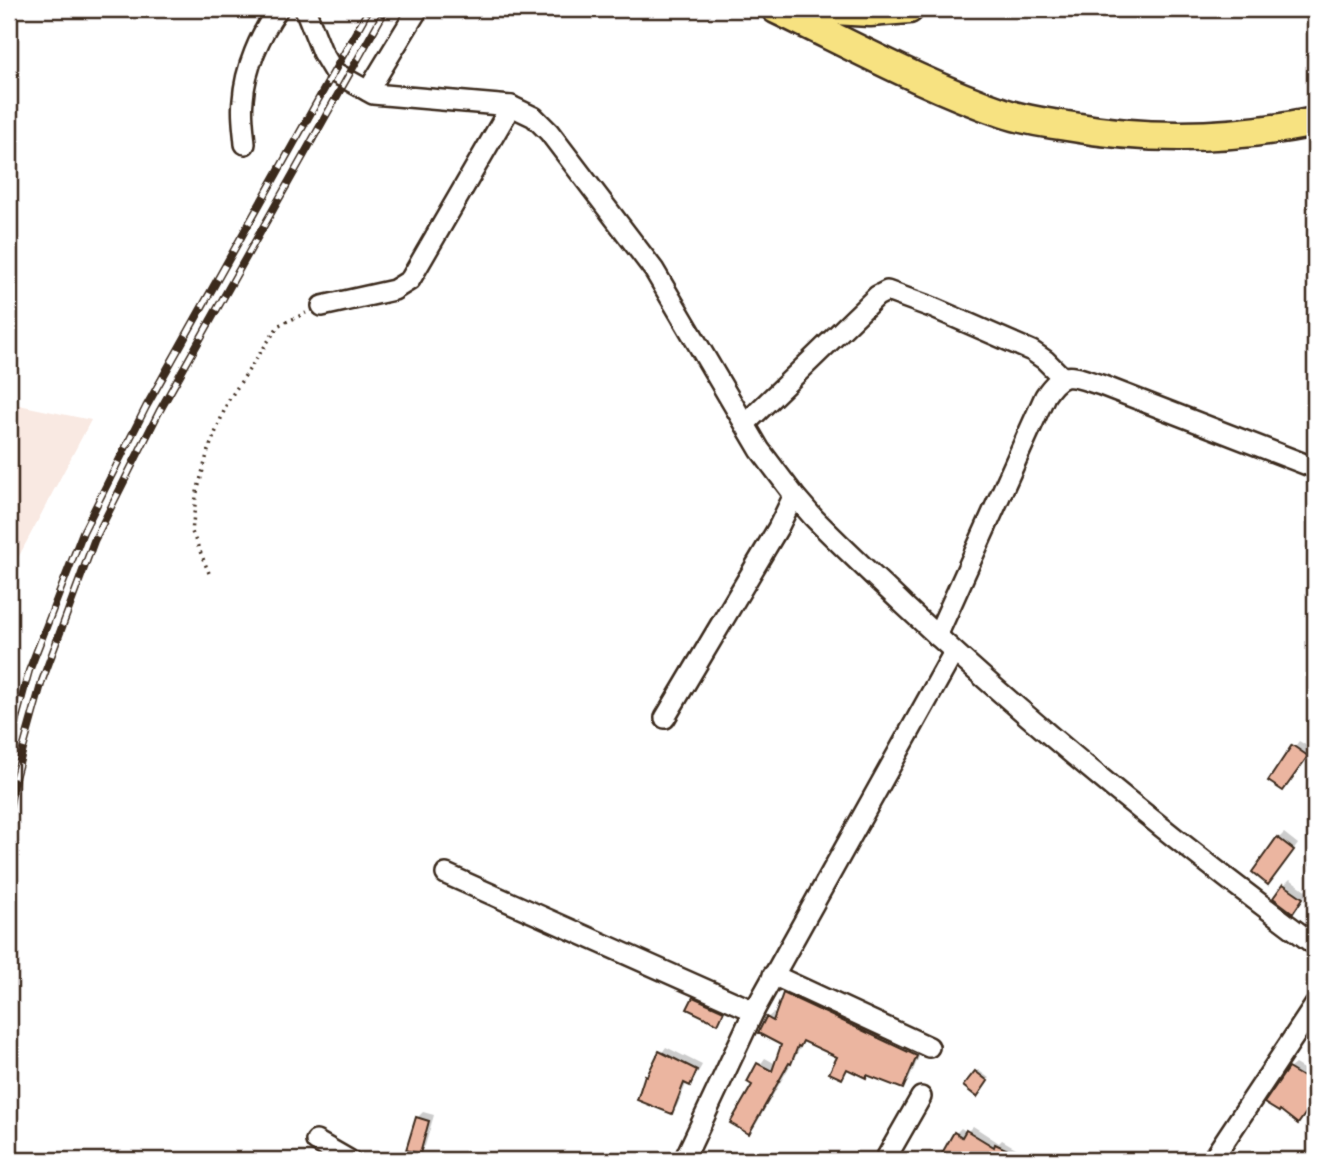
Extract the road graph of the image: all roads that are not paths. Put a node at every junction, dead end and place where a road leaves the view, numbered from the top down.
1 (278, 9) edge
2 (305, 9) edge
3 (418, 9) edge
4 (776, 9) edge
5 (815, 9) edge
6 (909, 9) edge
7 (368, 91) junction
8 (511, 106) junction
9 (1315, 122) edge
10 (245, 144) dead end
11 (322, 306) road end
12 (1062, 377) junction
13 (745, 424) junction
14 (1315, 468) edge
15 (794, 495) junction
16 (937, 636) junction
17 (954, 652) junction
18 (665, 718) dead end
19 (446, 874) dead end
20 (1315, 945) edge
21 (773, 975) junction
22 (1315, 1005) edge
23 (754, 1011) junction
24 (929, 1047) dead end
25 (921, 1097) dead end
26 (316, 1141) dead end
27 (349, 1160) edge
28 (684, 1160) edge
29 (885, 1160) edge
30 (1212, 1160) edge

1 - 10 street
2 - 7 street
3 - 7 street
4 - 9 highway
5 - 6 highway
7 - 8 street
8 - 11 street
8 - 13 street
12 - 13 street
12 - 14 street
12 - 16 street
13 - 15 street
15 - 16 street
15 - 18 street
16 - 17 street
17 - 20 street
17 - 21 street
19 - 23 street
21 - 23 street
21 - 24 street
22 - 30 street
23 - 28 street
25 - 29 street
26 - 27 street

